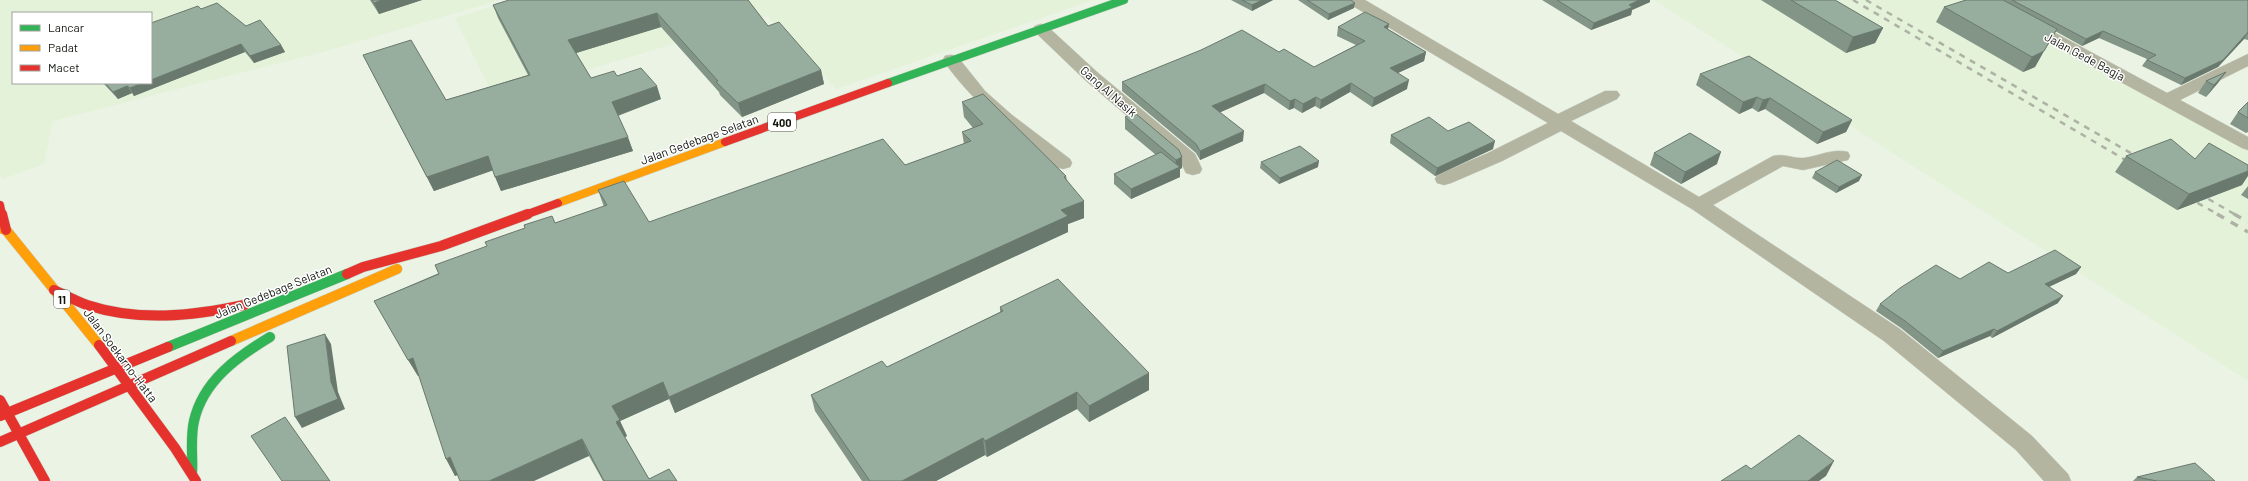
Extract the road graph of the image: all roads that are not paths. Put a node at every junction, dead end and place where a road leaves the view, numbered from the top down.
1 (1124, 0) edge
2 (1354, 0) edge
3 (1982, 0) edge
4 (1041, 29) junction
5 (2248, 59) edge
6 (951, 60) junction
7 (1610, 94) dead end
8 (2166, 100) junction
9 (1559, 122) junction
10 (2248, 144) edge
11 (1841, 156) dead end
12 (1063, 163) dead end
13 (1193, 169) dead end
14 (1444, 178) dead end
15 (0, 205) edge
16 (1700, 206) junction
17 (3, 229) edge
18 (441, 246) junction
19 (363, 267) junction
20 (391, 272) junction
21 (54, 290) junction
22 (339, 305) dead end
23 (277, 333) dead end
24 (117, 368) junction
25 (129, 386) junction
26 (0, 400) edge
27 (3, 415) edge
28 (19, 434) junction
29 (0, 442) edge
30 (194, 477) edge
31 (45, 481) edge
32 (201, 481) edge
33 (2059, 481) edge

1 - 4 main road, Jalan Gedebage Selatan / 400
2 - 9 street
3 - 8 street, Jalan Gede Bagja
4 - 6 main road, Jalan Gedebage Selatan / 400
4 - 13 street, Gang Al Nasik
5 - 8 street
6 - 12 street
6 - 18 main road, Jalan Gedebage Selatan / 400
7 - 9 street
8 - 10 street, Jalan Gede Bagja
9 - 14 street
9 - 16 street
11 - 16 street
15 - 17 main road, Jalan Soekarno-Hatta
16 - 33 street
17 - 21 main road, Jalan Soekarno-Hatta / 11
18 - 19 main road, Jalan Gedebage Selatan
18 - 20 main road, Jalan Gedebage Selatan
19 - 21 main road
19 - 24 main road, Jalan Gedebage Selatan
20 - 22 main road
20 - 25 main road, Jalan Gedebage Selatan
21 - 24 main road, Jalan Soekarno-Hatta / 11
23 - 30 main road
24 - 25 main road, Jalan Soekarno-Hatta / 11
24 - 27 main road, Jalan Gedebage Selatan
25 - 28 main road, Jalan Gedebage Selatan
25 - 30 main road, Jalan Soekarno-Hatta / 11
26 - 27 main road
27 - 28 main road
28 - 29 main road, Jalan Gedebage Selatan
28 - 31 main road
30 - 32 main road, Jalan Soekarno-Hatta

